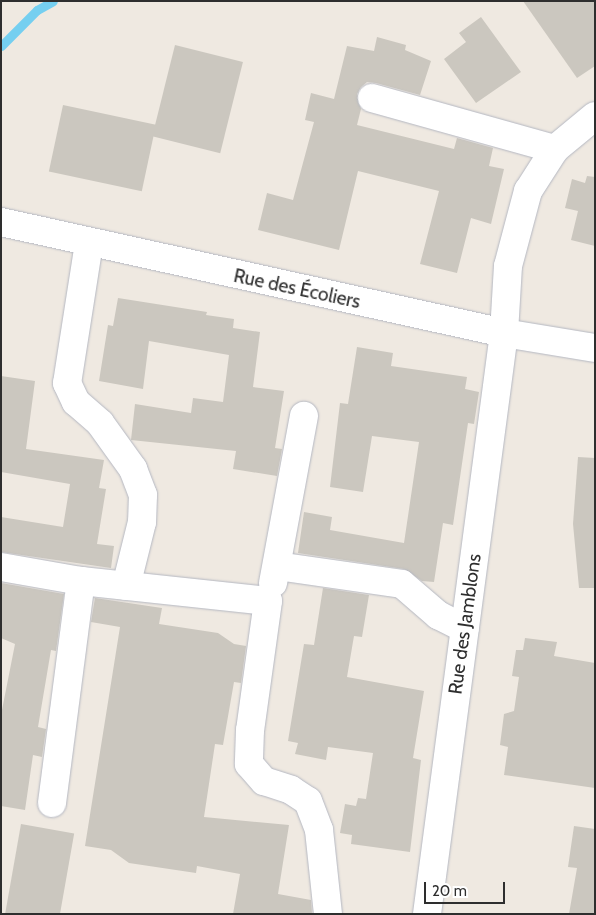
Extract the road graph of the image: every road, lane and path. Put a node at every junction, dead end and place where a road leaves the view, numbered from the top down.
1 (372, 98) dead end
2 (591, 127) edge
3 (555, 149) junction
4 (1, 222) edge
5 (89, 243) junction
6 (504, 334) junction
7 (595, 348) edge
8 (304, 416) dead end
9 (277, 566) junction
10 (1, 567) edge
11 (81, 581) junction
12 (126, 586) junction
13 (268, 601) junction
14 (465, 629) junction
15 (52, 803) dead end
16 (328, 914) edge
17 (427, 914) edge

1 - 3 street
2 - 3 street, Rue des Jamblons
3 - 6 street, Rue des Jamblons
4 - 5 street, Rue des Écoliers
5 - 6 street, Rue des Écoliers
5 - 12 street
6 - 7 street, Rue des Écoliers
6 - 14 street, Rue des Jamblons
8 - 9 street
9 - 13 street
9 - 14 street
10 - 11 street
11 - 12 street
11 - 15 street
12 - 13 street
13 - 16 street
14 - 17 street, Rue des Jamblons

